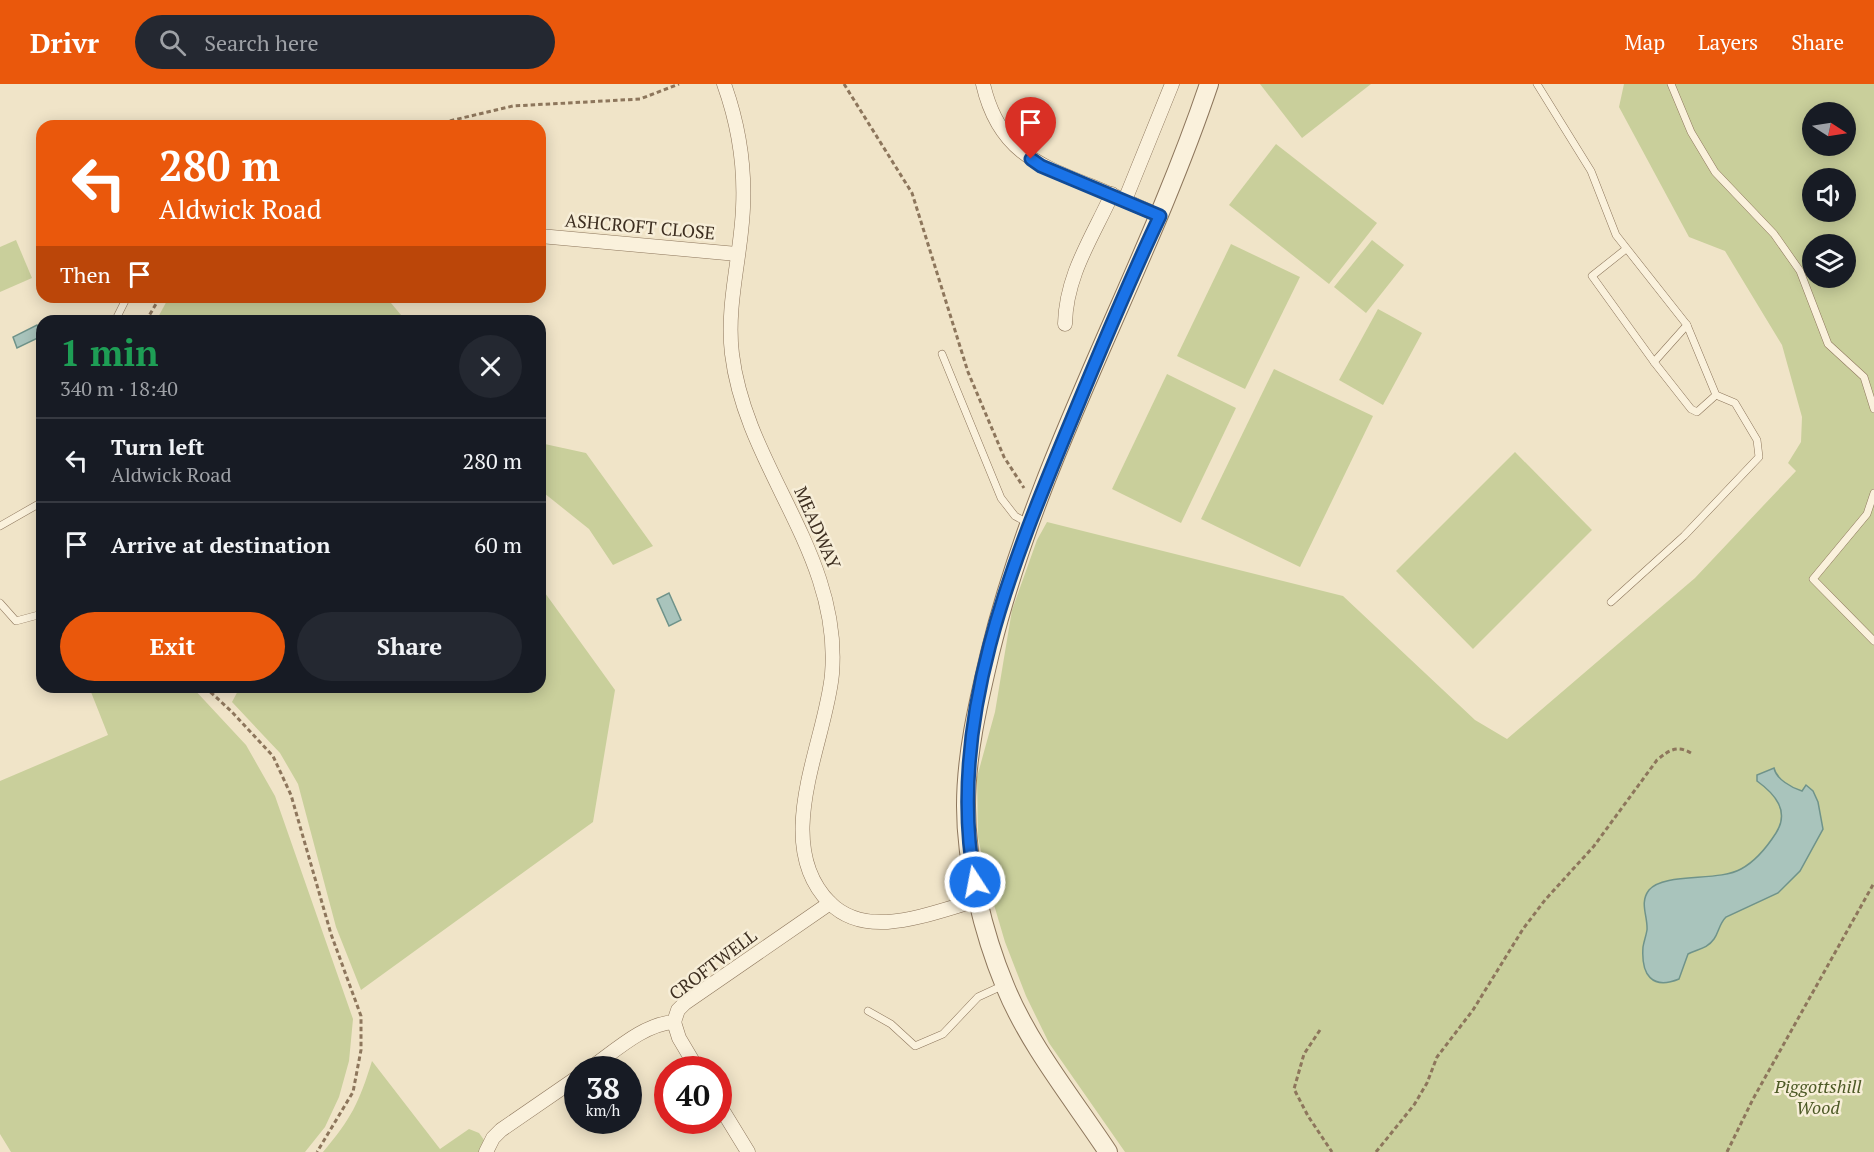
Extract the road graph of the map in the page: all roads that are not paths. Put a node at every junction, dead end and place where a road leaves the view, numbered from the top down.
1 (723, 84) edge
2 (983, 84) edge
3 (1172, 84) edge
4 (1209, 84) edge
5 (1537, 84) edge
6 (1671, 84) edge
7 (1112, 195) junction
8 (1125, 200) junction
9 (1160, 216) junction
10 (546, 237) edge
11 (1626, 249) junction
12 (737, 254) junction
13 (1065, 324) dead end
14 (1687, 325) junction
15 (942, 354) dead end
16 (1654, 362) junction
17 (1716, 396) junction
18 (1874, 409) edge
19 (1874, 493) edge
20 (36, 505) edge
21 (1029, 523) junction
22 (0, 526) edge
23 (1611, 602) dead end
24 (0, 603) edge
25 (36, 616) edge
26 (1874, 642) edge
27 (979, 900) junction
28 (830, 903) junction
29 (1004, 985) junction
30 (868, 1011) dead end
31 (674, 1022) junction
32 (608, 1056) edge
33 (690, 1056) edge
34 (564, 1087) edge
35 (732, 1126) edge
36 (486, 1152) edge
37 (748, 1152) edge
38 (1108, 1152) edge

1 - 12 street, MEADWAY
2 - 7 street
3 - 8 street
4 - 9 street
5 - 11 lane
6 - 18 lane
7 - 8 street
7 - 13 street
8 - 9 street
9 - 21 street
10 - 12 street, ASHCROFT CLOSE
11 - 14 lane
11 - 16 lane
12 - 28 street, MEADWAY
14 - 16 lane
14 - 17 lane
15 - 21 lane
16 - 17 lane
17 - 23 lane
19 - 26 lane
20 - 22 lane
21 - 27 street
24 - 25 lane
27 - 28 street, MEADWAY
27 - 29 street
28 - 31 street, CROFTWELL
29 - 30 lane
29 - 38 street
31 - 32 street, CROFTWELL
31 - 33 street
34 - 36 street
35 - 37 street

